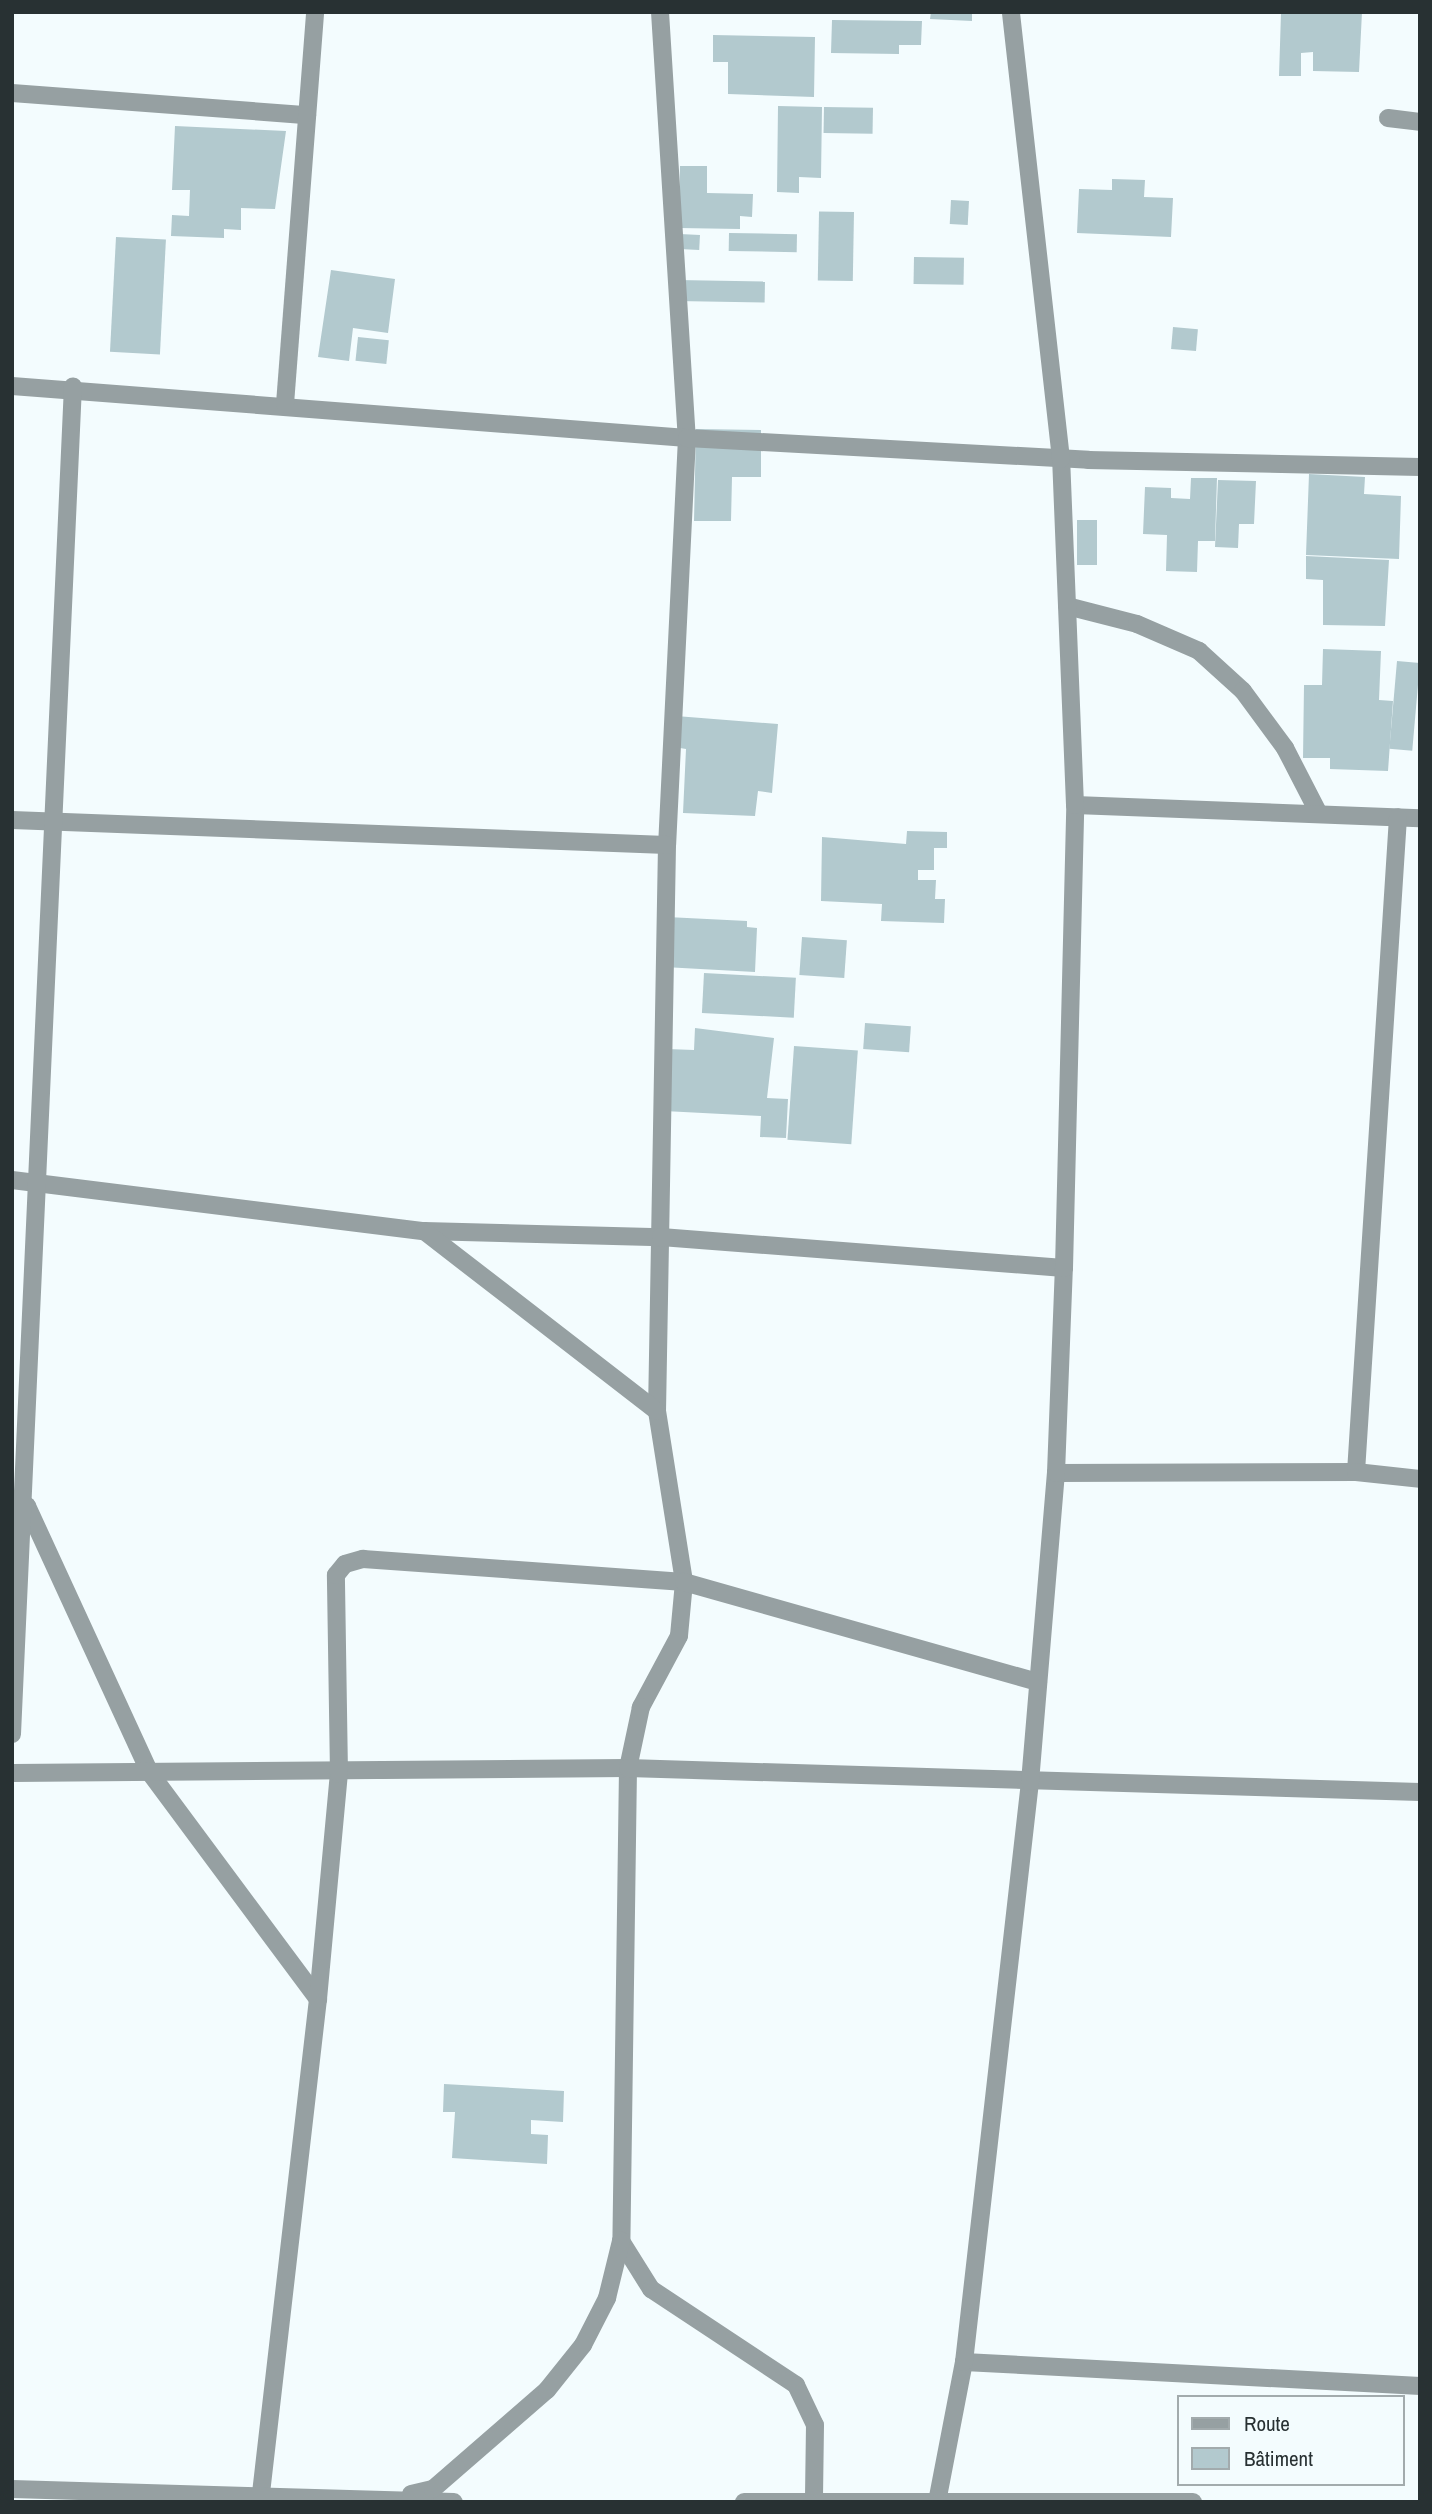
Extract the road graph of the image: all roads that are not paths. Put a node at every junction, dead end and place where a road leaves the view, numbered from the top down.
1 (315, 12) edge
2 (660, 12) edge
3 (1011, 12) edge
4 (12, 93) edge
5 (307, 115) junction
6 (1388, 118) dead end
7 (1420, 122) edge
8 (12, 386) edge
9 (73, 386) junction
10 (285, 404) junction
11 (687, 438) junction
12 (1061, 459) junction
13 (1420, 467) edge
14 (1067, 606) junction
15 (1075, 805) junction
16 (1319, 814) junction
17 (1398, 817) junction
18 (1420, 818) edge
19 (12, 820) edge
20 (54, 820) junction
21 (667, 845) junction
22 (12, 1180) edge
23 (37, 1183) junction
24 (424, 1231) junction
25 (661, 1237) junction
26 (1064, 1268) junction
27 (657, 1411) junction
28 (1356, 1472) junction
29 (1056, 1473) junction
30 (1420, 1479) edge
31 (19, 1506) edge
32 (684, 1582) junction
33 (1038, 1682) junction
34 (12, 1734) edge
35 (628, 1768) junction
36 (12, 1773) edge
37 (150, 1773) junction
38 (339, 1774) junction
39 (1030, 1782) junction
40 (1420, 1792) edge
41 (318, 1999) junction
42 (621, 2241) junction
43 (964, 2362) junction
44 (1420, 2386) edge
45 (12, 2489) edge
46 (260, 2498) edge
47 (385, 2499) junction
48 (814, 2500) junction
49 (937, 2501) edge
50 (454, 2502) edge
51 (744, 2502) edge
52 (1193, 2502) edge

1 - 5 street
2 - 11 street
3 - 12 street
4 - 5 street
5 - 10 street
6 - 7 street
8 - 9 street
9 - 10 street
9 - 20 street
10 - 11 street
11 - 12 street
11 - 21 street
12 - 13 street
12 - 14 street
14 - 15 street
14 - 16 street
15 - 16 street
15 - 26 street
16 - 17 street
17 - 18 street
17 - 28 street
19 - 20 street
20 - 21 street
20 - 23 street
21 - 25 street
22 - 23 street
23 - 24 street
23 - 31 street
24 - 25 street
24 - 27 street
25 - 26 street
25 - 27 street
26 - 29 street
27 - 32 street
28 - 29 street
28 - 30 street
29 - 33 street
31 - 34 street
31 - 37 street
32 - 33 street
32 - 35 street
32 - 38 street
33 - 39 street
35 - 38 street
35 - 39 street
35 - 42 street
36 - 37 street
37 - 38 street
37 - 41 street
38 - 41 street
39 - 40 street
39 - 43 street
41 - 46 street
42 - 47 street
42 - 48 street
43 - 44 street
43 - 49 street
45 - 46 street
46 - 47 street
47 - 50 street
48 - 49 street
48 - 51 street
49 - 52 street

